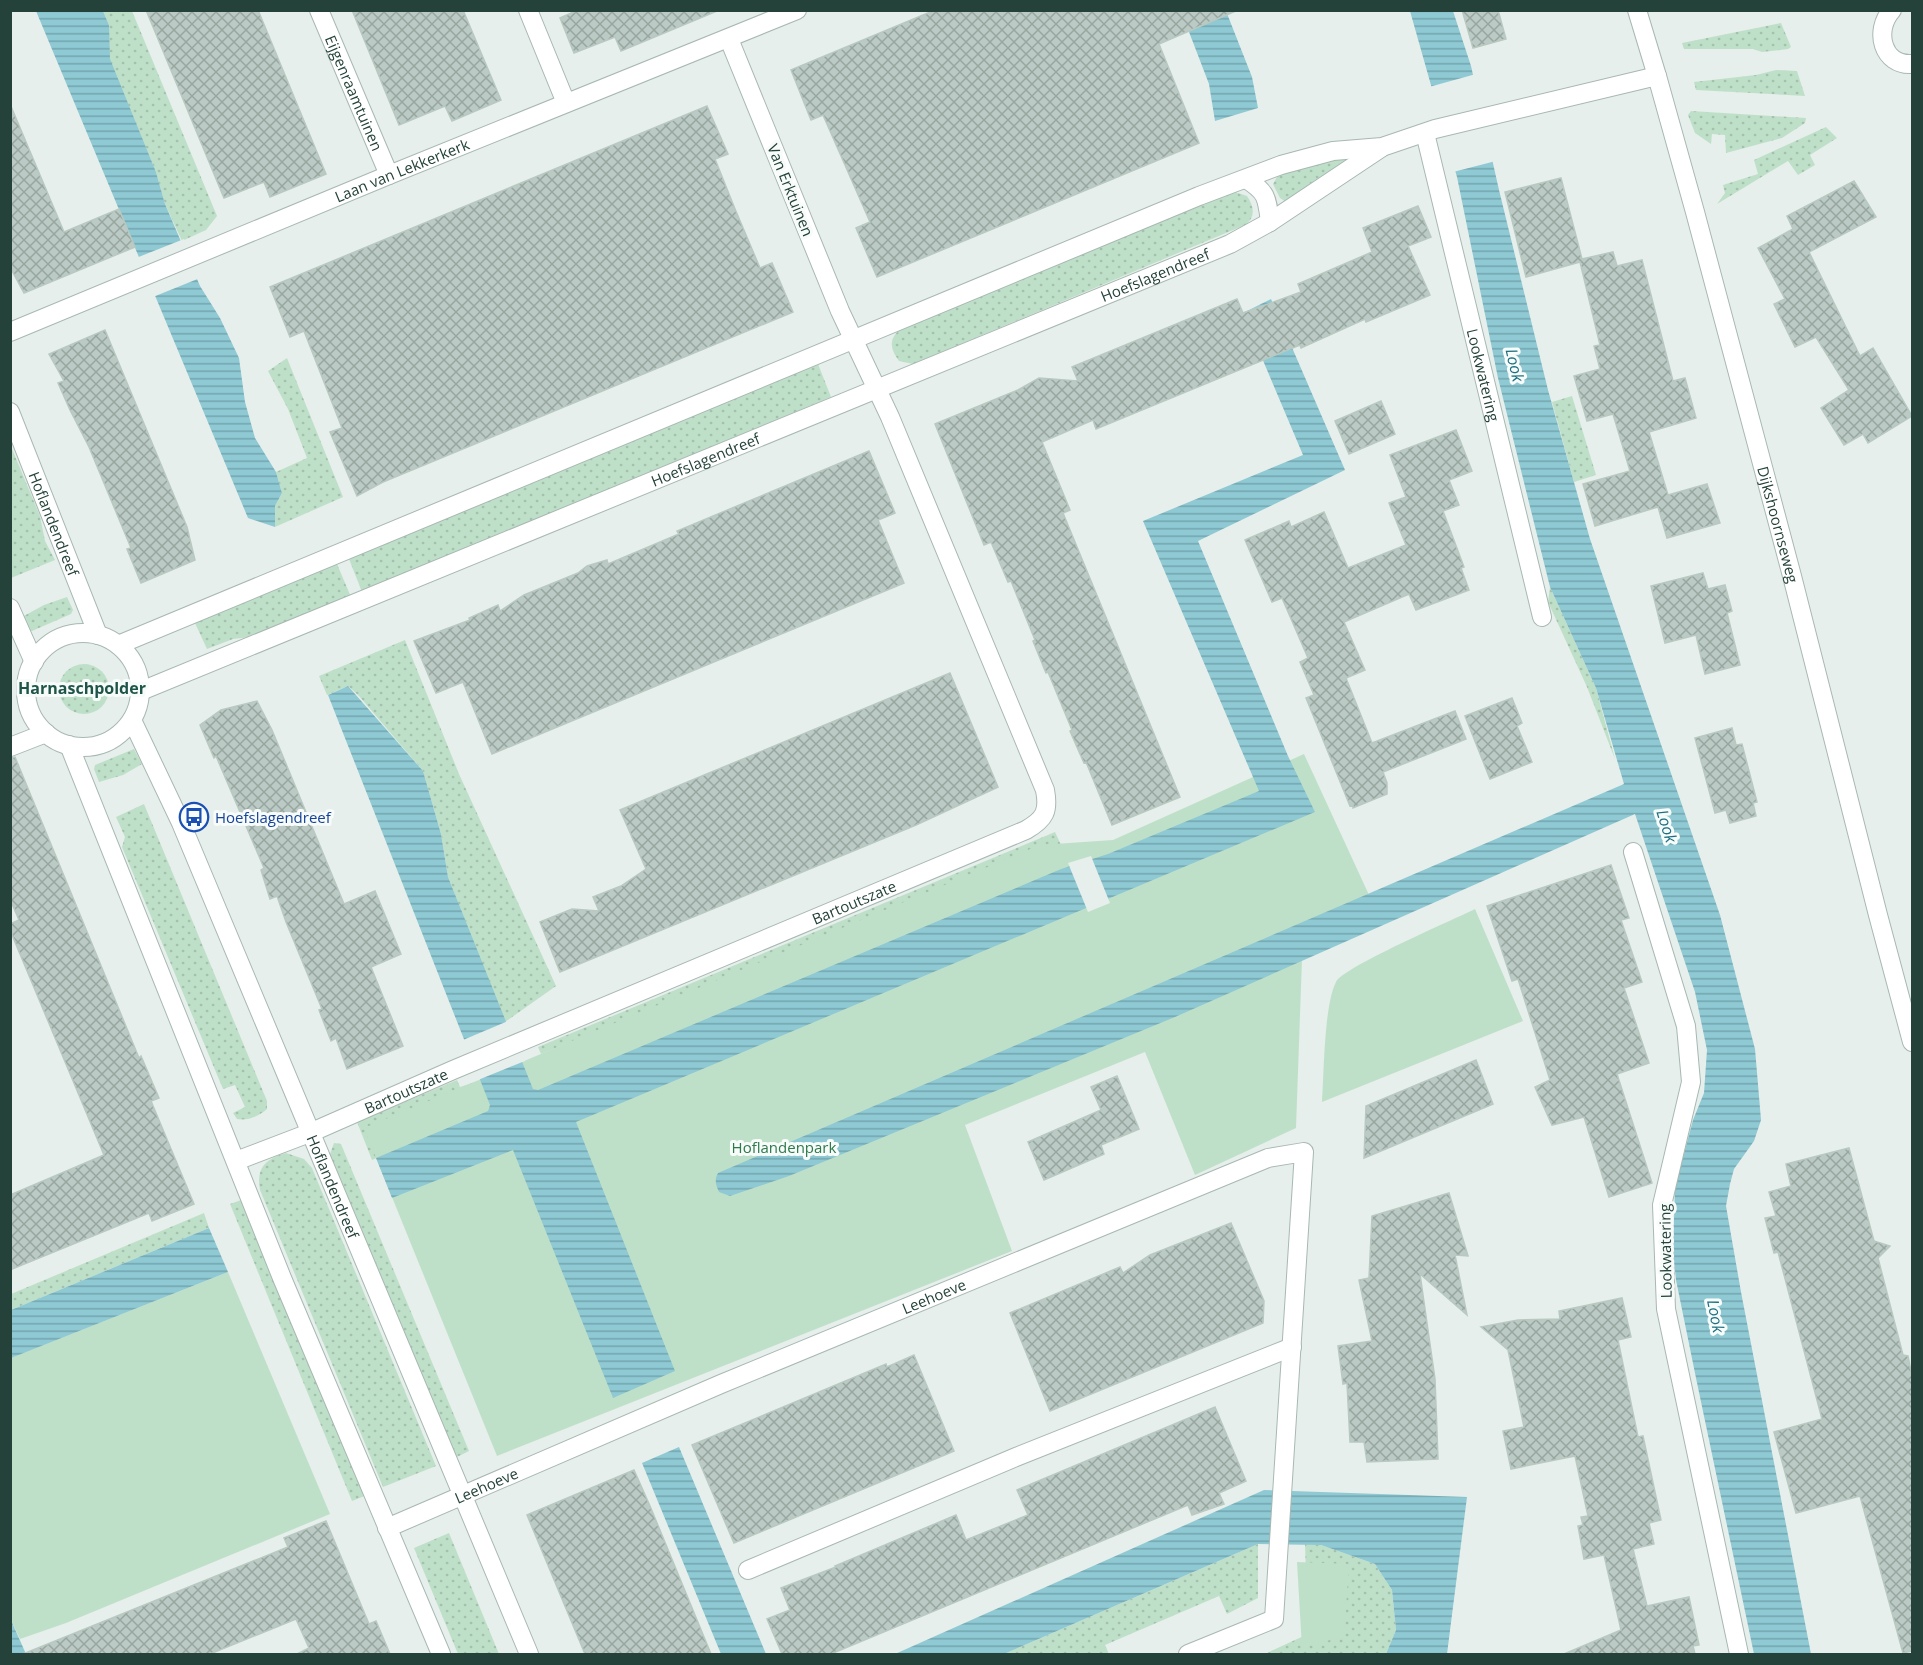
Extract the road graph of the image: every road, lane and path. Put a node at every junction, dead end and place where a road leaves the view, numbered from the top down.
1 (320, 10) edge
2 (528, 10) edge
3 (796, 10) edge
4 (1637, 10) edge
5 (1892, 10) edge
6 (729, 39) junction
7 (1912, 64) edge
8 (1657, 76) junction
9 (566, 103) junction
10 (1430, 131) junction
11 (1382, 147) junction
12 (389, 175) junction
13 (1246, 178) junction
14 (1270, 222) junction
15 (10, 332) edge
16 (854, 340) junction
17 (877, 388) junction
18 (10, 412) edge
19 (10, 608) edge
20 (1542, 617) dead end
21 (98, 635) junction
22 (118, 645) junction
23 (34, 662) junction
24 (18, 690) edge
25 (141, 691) junction
26 (132, 720) junction
27 (45, 733) junction
28 (69, 745) junction
29 (10, 747) edge
30 (1633, 852) dead end
31 (1912, 1042) edge
32 (312, 1132) junction
33 (236, 1161) junction
34 (1292, 1347) junction
35 (463, 1496) junction
36 (387, 1528) junction
37 (748, 1570) dead end
38 (441, 1654) edge
39 (529, 1654) edge
40 (1188, 1654) edge
41 (1740, 1654) edge

1 - 12 street, Eijgenraamtuinen
2 - 9 street
3 - 6 street, Laan van Lekkerkerk
4 - 8 street, Dijkshoornseweg
5 - 7 street
6 - 9 street, Laan van Lekkerkerk
6 - 16 street, Van Erktuinen
8 - 10 street, Hoefslagendreef
8 - 31 street, Dijkshoornseweg
9 - 12 street, Laan van Lekkerkerk
10 - 11 street, Hoefslagendreef
10 - 20 street, Lookwatering
11 - 13 street, Hoefslagendreef
11 - 14 street, Hoefslagendreef
12 - 15 street, Laan van Lekkerkerk
13 - 14 street
13 - 16 street, Hoefslagendreef
14 - 17 street, Hoefslagendreef
16 - 17 street, Van Erktuinen
16 - 22 street, Hoefslagendreef
17 - 25 street, Hoefslagendreef
17 - 32 street, Bartoutszate
18 - 21 street, Hoflandendreef
19 - 23 street
21 - 22 street
21 - 23 street
22 - 25 street
23 - 24 street
24 - 27 street
25 - 26 street
26 - 28 street
26 - 32 street, Hoflandendreef
27 - 28 street
27 - 29 street
28 - 33 street
30 - 41 street, Lookwatering
32 - 33 street, Bartoutszate
32 - 35 street, Hoflandendreef
33 - 36 street
34 - 35 street, Leehoeve
34 - 37 street
34 - 40 street, Leehoeve
35 - 36 street, Leehoeve
35 - 39 street, Hoflandendreef
36 - 38 street

